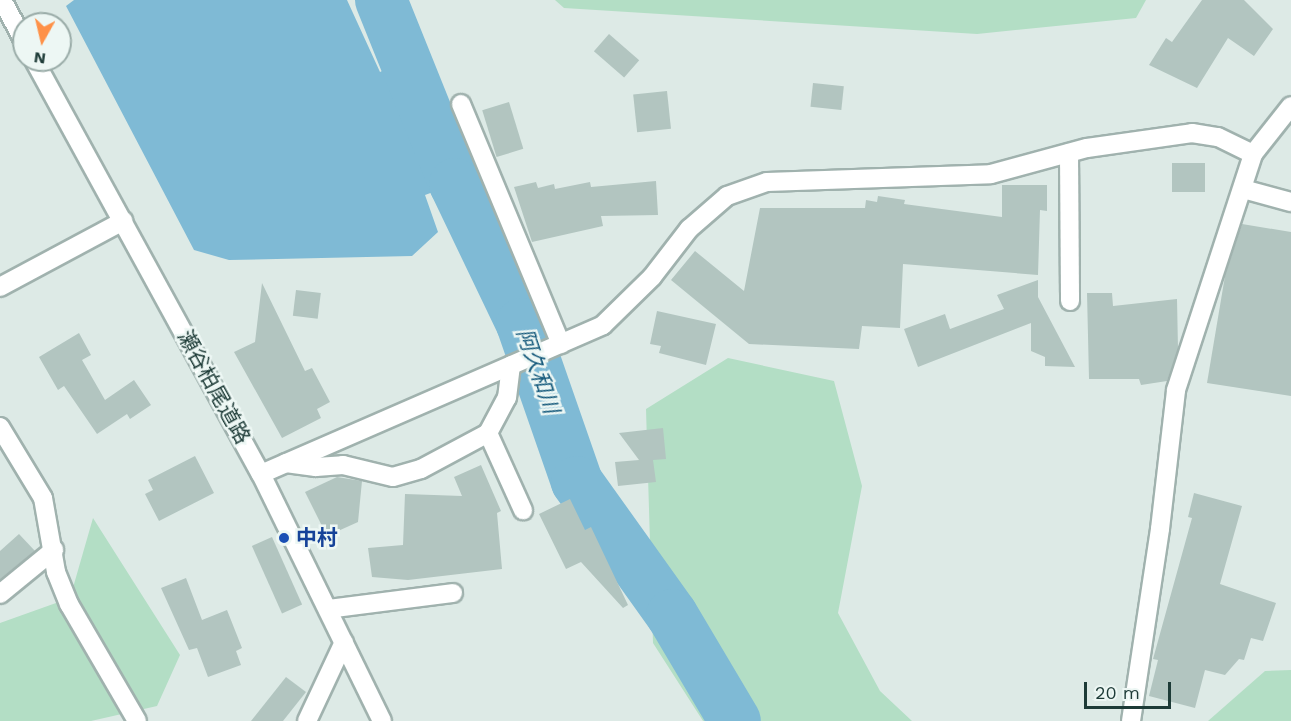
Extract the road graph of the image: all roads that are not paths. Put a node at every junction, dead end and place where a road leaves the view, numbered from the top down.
1 (2, 0) edge
2 (12, 19) edge
3 (41, 72) edge
4 (461, 104) dead end
5 (1291, 106) edge
6 (1069, 153) junction
7 (1253, 154) junction
8 (1243, 189) junction
9 (1291, 202) edge
10 (123, 221) junction
11 (0, 287) edge
12 (1070, 301) dead end
13 (556, 346) junction
14 (514, 364) junction
15 (0, 427) edge
16 (488, 433) junction
17 (286, 462) junction
18 (261, 474) junction
19 (523, 510) dead end
20 (54, 550) junction
21 (453, 593) dead end
22 (0, 594) edge
23 (328, 609) junction
24 (344, 642) junction
25 (137, 721) edge
26 (307, 721) edge
27 (382, 721) edge
28 (1131, 721) edge

1 - 2 street
3 - 10 street, 瀬谷柏尾道路
4 - 13 street
5 - 7 street
6 - 7 street
6 - 12 street
6 - 13 street
7 - 8 street
8 - 9 street
8 - 28 street
10 - 11 street
10 - 18 street, 瀬谷柏尾道路
13 - 14 street
14 - 16 street
14 - 17 street
15 - 20 street
16 - 17 street
16 - 19 street
17 - 18 street
18 - 23 street, 瀬谷柏尾道路
20 - 22 street
20 - 25 street
21 - 23 street
23 - 24 street, 瀬谷柏尾道路
24 - 26 street
24 - 27 street, 瀬谷柏尾道路

